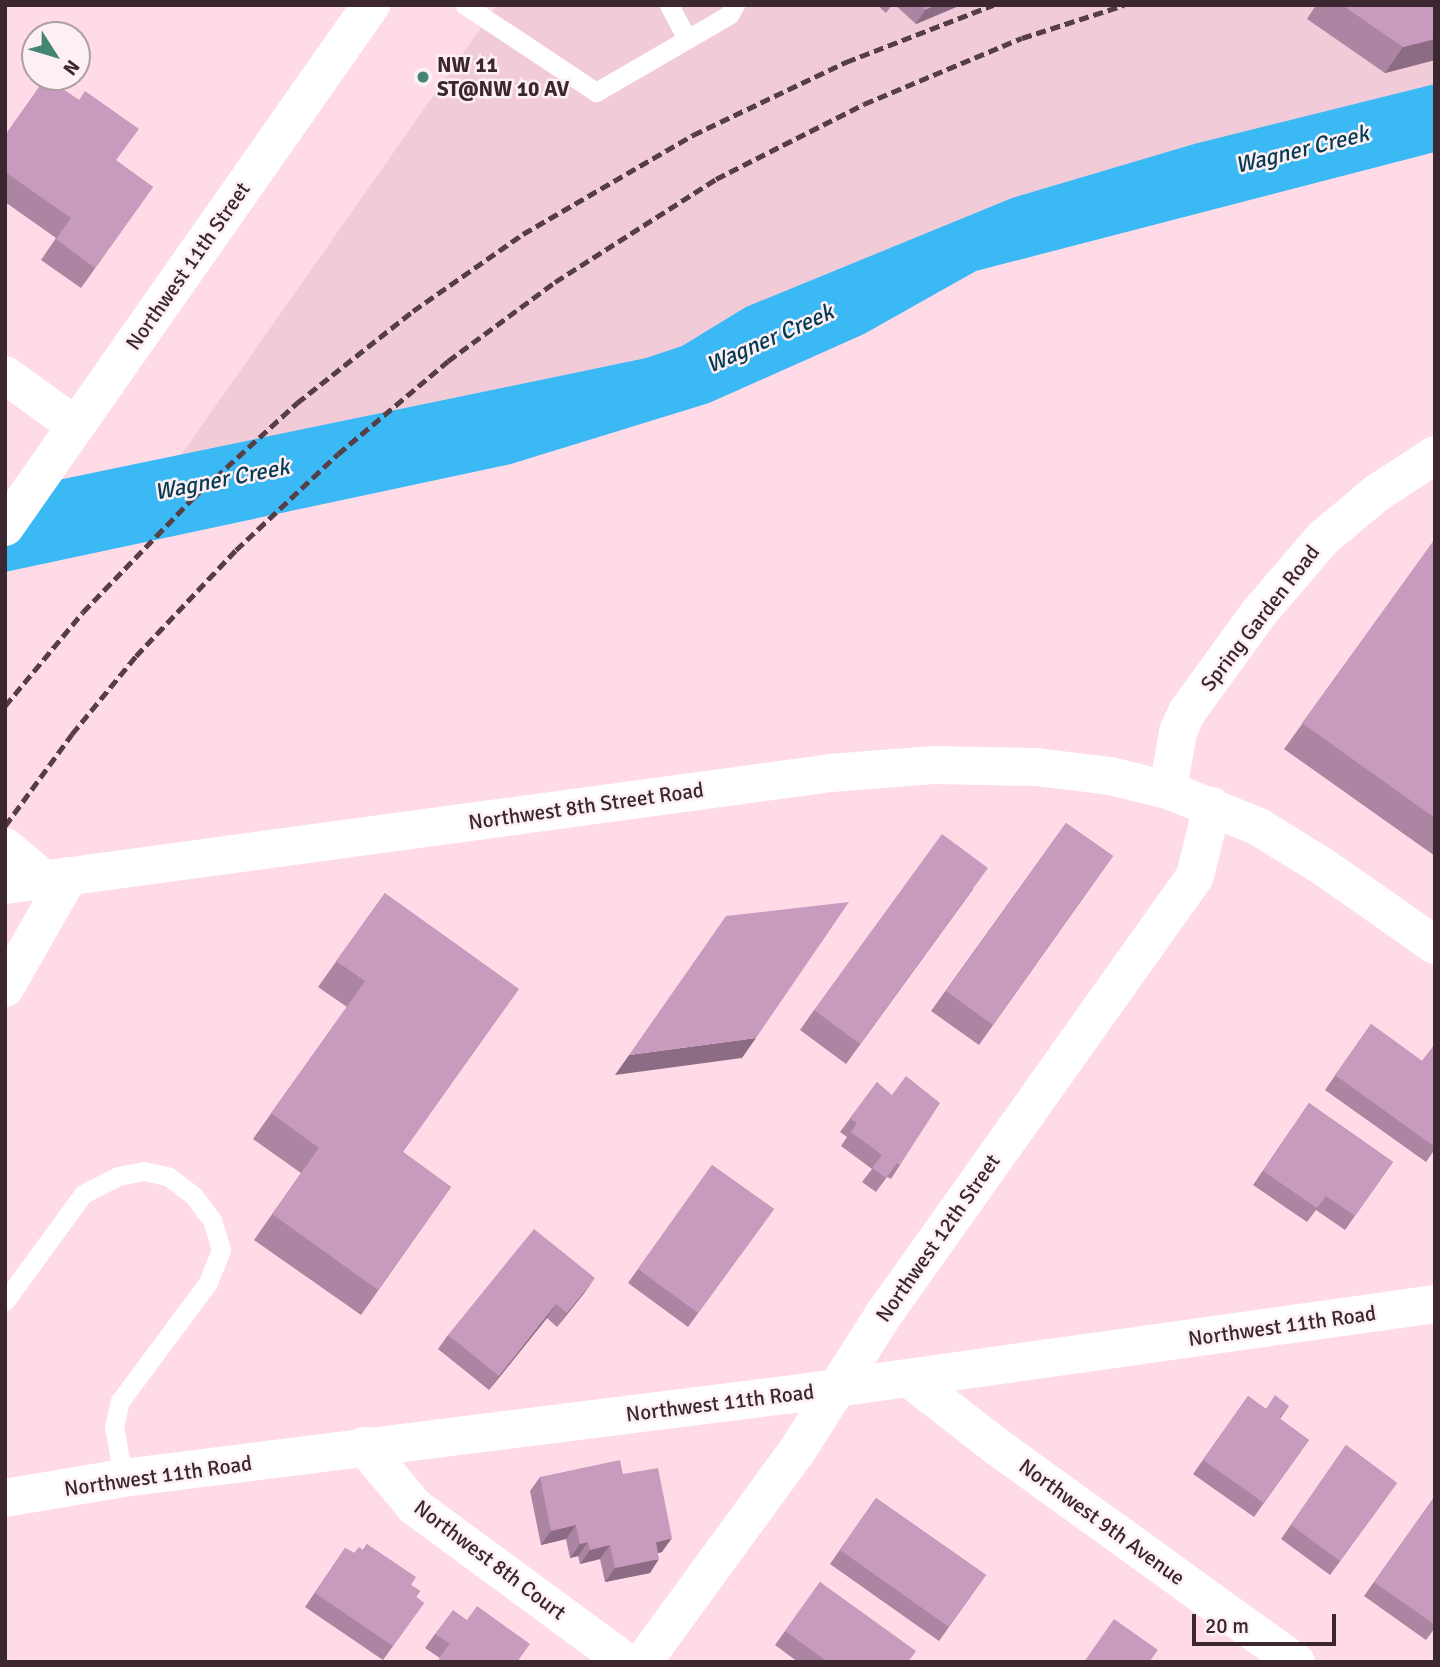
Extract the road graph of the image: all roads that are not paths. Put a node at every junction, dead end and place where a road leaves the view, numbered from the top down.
1 (371, 5) edge
2 (465, 5) edge
3 (669, 5) edge
4 (735, 5) edge
5 (687, 39) junction
6 (5, 375) edge
7 (76, 426) junction
8 (1435, 455) edge
9 (5, 527) edge
10 (1168, 790) junction
11 (1212, 806) junction
12 (5, 847) edge
13 (57, 878) junction
14 (5, 885) edge
15 (1435, 945) edge
16 (5, 988) edge
17 (5, 1301) edge
18 (1435, 1304) edge
19 (910, 1379) junction
20 (834, 1389) junction
21 (364, 1446) junction
22 (122, 1478) junction
23 (5, 1498) edge
24 (626, 1662) edge
25 (643, 1662) edge
26 (1296, 1662) edge

1 - 7 street, Northwest 11th Street
2 - 5 lane
3 - 5 lane
4 - 5 lane
6 - 7 street
7 - 9 street, Northwest 11th Street
8 - 10 street, Spring Garden Road
10 - 11 street, Northwest 8th Street Road
10 - 13 street, Northwest 8th Street Road
11 - 15 street, Northwest 8th Street Road
11 - 20 street, Northwest 12th Street
12 - 13 street
13 - 14 street, Northwest 8th Street Road
13 - 16 street
17 - 22 lane
18 - 19 street, Northwest 11th Road
19 - 20 street, Northwest 11th Road
19 - 26 street, Northwest 9th Avenue
20 - 21 street, Northwest 11th Road
20 - 25 street, Northwest 12th Street
21 - 22 street, Northwest 11th Road
21 - 24 street, Northwest 8th Court
22 - 23 street, Northwest 11th Road

